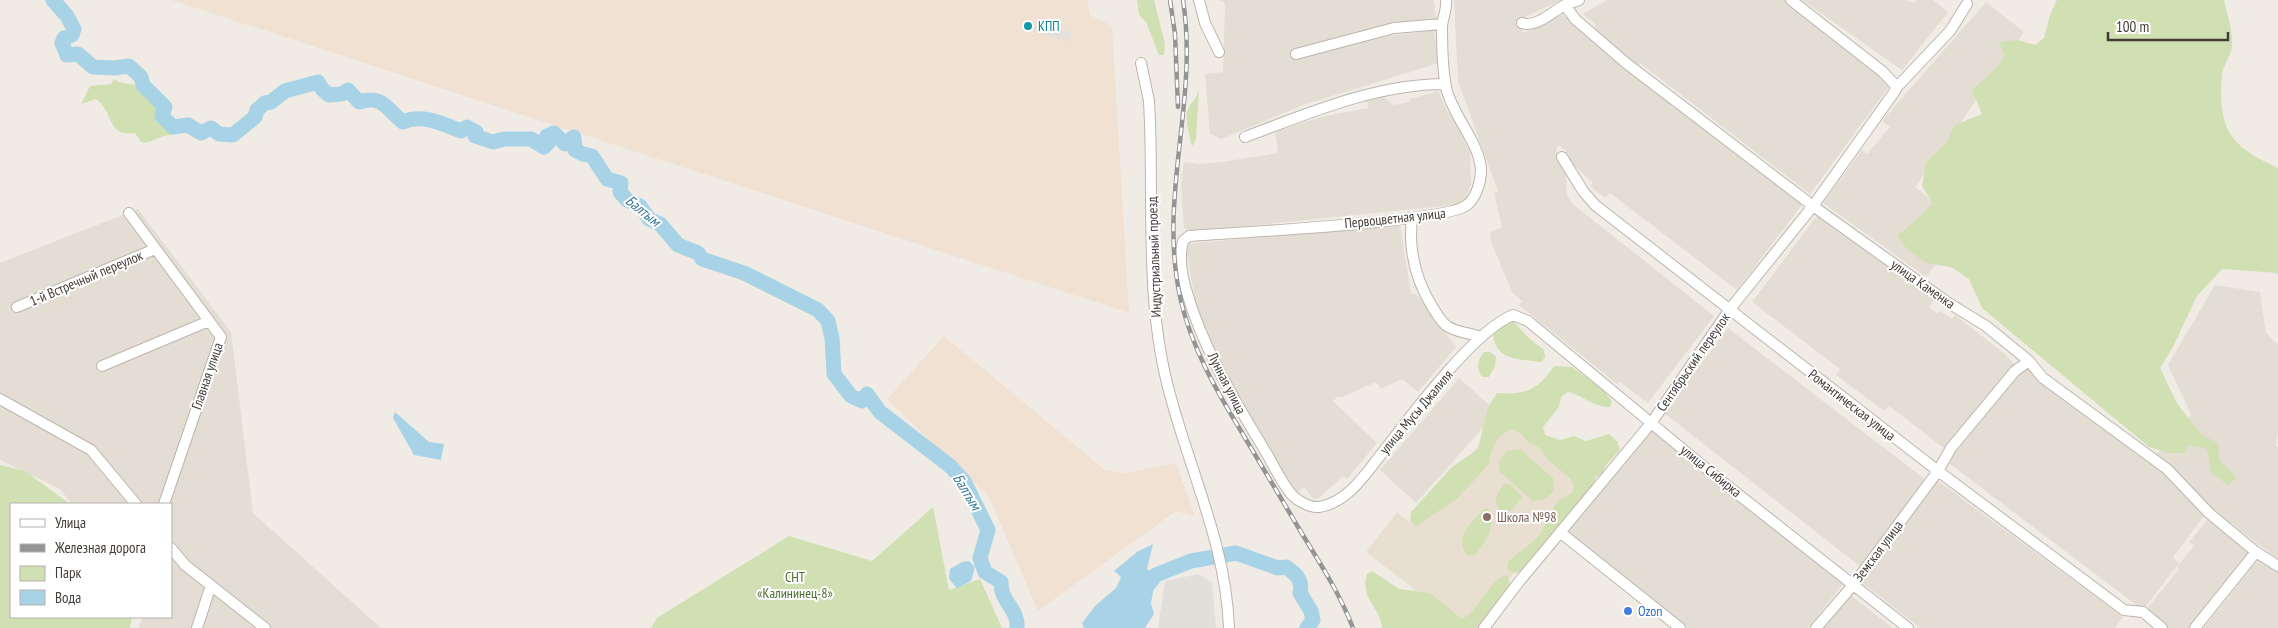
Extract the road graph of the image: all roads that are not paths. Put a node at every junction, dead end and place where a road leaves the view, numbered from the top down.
1 (1198, 0) edge
2 (1446, 0) edge
3 (1579, 0) edge
4 (1791, 0) edge
5 (1967, 4) dead end
6 (1565, 5) junction
7 (1522, 22) dead end
8 (1442, 24) junction
9 (1219, 52) dead end
10 (1296, 54) dead end
11 (1141, 63) dead end
12 (1445, 84) junction
13 (1896, 89) junction
14 (1245, 137) dead end
15 (1562, 157) dead end
16 (1813, 206) junction
17 (129, 214) dead end
18 (1411, 218) junction
19 (1189, 236) joint
20 (155, 249) junction
21 (17, 307) dead end
22 (1730, 309) junction
23 (1513, 315) joint
24 (209, 321) junction
25 (1480, 337) junction
26 (2029, 361) junction
27 (102, 366) dead end
28 (0, 399) edge
29 (1652, 422) junction
30 (1938, 471) junction
31 (135, 503) edge
32 (164, 503) edge
33 (1319, 507) joint
34 (1561, 533) junction
35 (172, 549) edge
36 (2256, 552) junction
37 (2278, 566) edge
38 (1854, 584) junction
39 (211, 585) junction
40 (197, 628) edge
41 (265, 628) edge
42 (1229, 628) edge
43 (1484, 628) edge
44 (1680, 628) edge
45 (1816, 628) edge
46 (1908, 628) edge
47 (2162, 628) edge
48 (2195, 628) edge

1 - 9 street
2 - 8 street, Первоцветная улица
3 - 6 street
4 - 13 street
5 - 13 street, Сентябрьский переулок
6 - 7 street
6 - 16 street, улица Каменка
8 - 10 street
8 - 12 street, Первоцветная улица
11 - 42 street, Индустриальный проезд
12 - 14 street
12 - 18 street, Первоцветная улица
13 - 16 street, Сентябрьский переулок
15 - 22 street, Романтическая улица
16 - 22 street, Сентябрьский переулок
16 - 26 street, улица Каменка
17 - 20 street, Главная улица
18 - 19 street, Первоцветная улица
18 - 25 street
19 - 33 street, Лунная улица
20 - 21 street, 1-й Встречный переулок
20 - 24 street, Главная улица
22 - 29 street, Сентябрьский переулок
22 - 30 street, Романтическая улица
23 - 25 street, улица Мусы Джалиля
23 - 29 street, улица Сибирка
24 - 27 street
24 - 32 street, Главная улица
25 - 33 street, улица Мусы Джалиля
26 - 30 street, Земская улица
26 - 36 street, улица Каменка
28 - 31 street
29 - 34 street, Сентябрьский переулок
29 - 38 street, улица Сибирка
30 - 38 street, Земская улица
30 - 47 street, Романтическая улица
34 - 43 street, Сентябрьский переулок
34 - 44 street
35 - 39 street
36 - 37 street, улица Каменка
36 - 48 street
38 - 45 street, Земская улица
38 - 46 street, улица Сибирка
39 - 40 street
39 - 41 street

